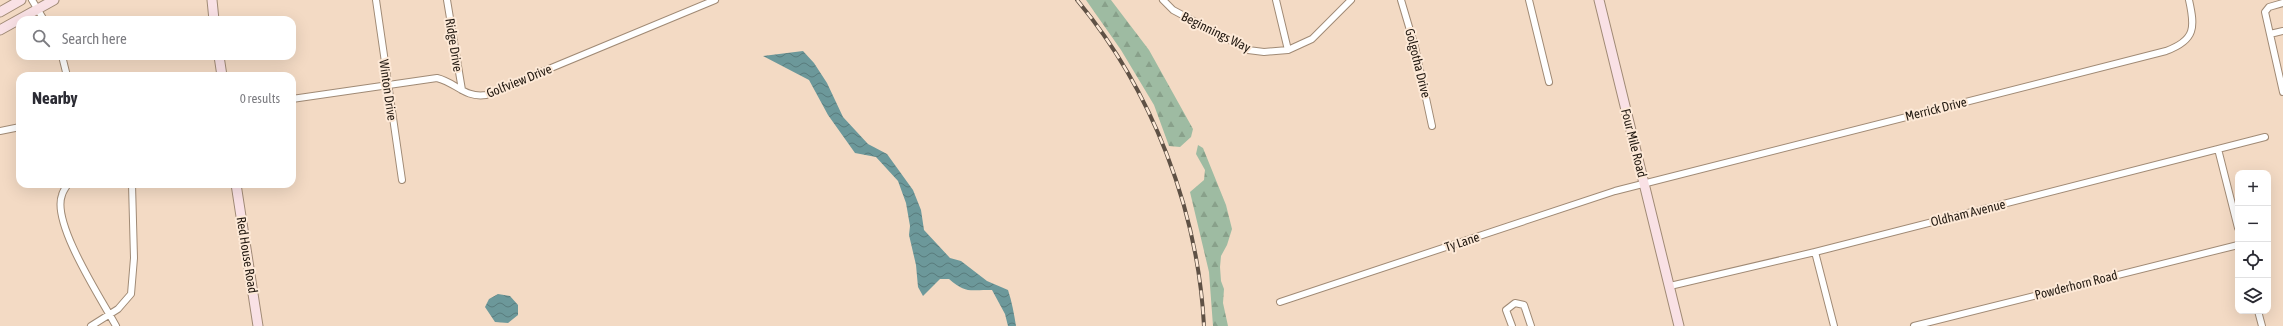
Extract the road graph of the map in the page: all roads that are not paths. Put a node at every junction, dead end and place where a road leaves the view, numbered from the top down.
1 (21, 0) edge
2 (54, 0) edge
3 (212, 0) edge
4 (376, 0) edge
5 (447, 0) edge
6 (715, 0) edge
7 (1163, 0) edge
8 (1276, 0) edge
9 (1350, 0) edge
10 (1401, 0) edge
11 (1529, 0) edge
12 (1599, 0) edge
13 (2189, 0) edge
14 (2283, 3) edge
15 (34, 4) edge
16 (0, 12) edge
17 (18, 16) edge
18 (42, 16) edge
19 (214, 16) edge
20 (16, 18) edge
21 (0, 30) edge
22 (2283, 31) edge
23 (2270, 34) junction
24 (1288, 50) junction
25 (63, 60) edge
26 (220, 60) edge
27 (66, 72) edge
28 (221, 72) edge
29 (1549, 82) dead end
30 (388, 86) junction
31 (462, 90) junction
32 (2283, 92) edge
33 (296, 99) edge
34 (1432, 126) dead end
35 (16, 128) edge
36 (0, 131) edge
37 (2265, 136) dead end
38 (2218, 149) junction
39 (402, 180) dead end
40 (1643, 183) junction
41 (66, 188) edge
42 (132, 188) edge
43 (237, 188) edge
44 (2235, 216) edge
45 (2235, 246) edge
46 (1815, 252) junction
47 (1670, 286) junction
48 (1280, 302) dead end
49 (110, 314) junction
50 (2259, 314) edge
51 (91, 326) edge
52 (116, 326) edge
53 (258, 326) edge
54 (1512, 326) edge
55 (1532, 326) edge
56 (1679, 326) edge
57 (1834, 326) edge
58 (1914, 326) edge
59 (2262, 326) edge

1 - 16 street
2 - 15 street
3 - 19 street
4 - 30 street, Winton Drive
5 - 31 street, Ridge Drive
6 - 31 street, Golfview Drive
7 - 24 street, Beginnings Way
8 - 24 street
9 - 24 street, Beginnings Way
10 - 34 street, Golgotha Drive
11 - 29 street
12 - 40 street, Four Mile Road
13 - 40 street, Merrick Drive
14 - 23 street
15 - 17 street
15 - 18 street
20 - 21 street
22 - 23 street
23 - 32 street
25 - 27 street
26 - 28 street
30 - 31 street, Golfview Drive
30 - 33 street, Golfview Drive
30 - 39 street, Winton Drive
35 - 36 street
37 - 38 street, Oldham Avenue
38 - 44 street
38 - 46 street, Oldham Avenue
40 - 47 street, Four Mile Road
40 - 48 street, Ty Lane
41 - 49 street
42 - 49 street
43 - 53 street, Red House Road
45 - 58 street, Powderhorn Road
46 - 47 street, Oldham Avenue
46 - 57 street
47 - 56 street, Four Mile Road
49 - 51 street
49 - 52 street
50 - 59 street
54 - 55 street

